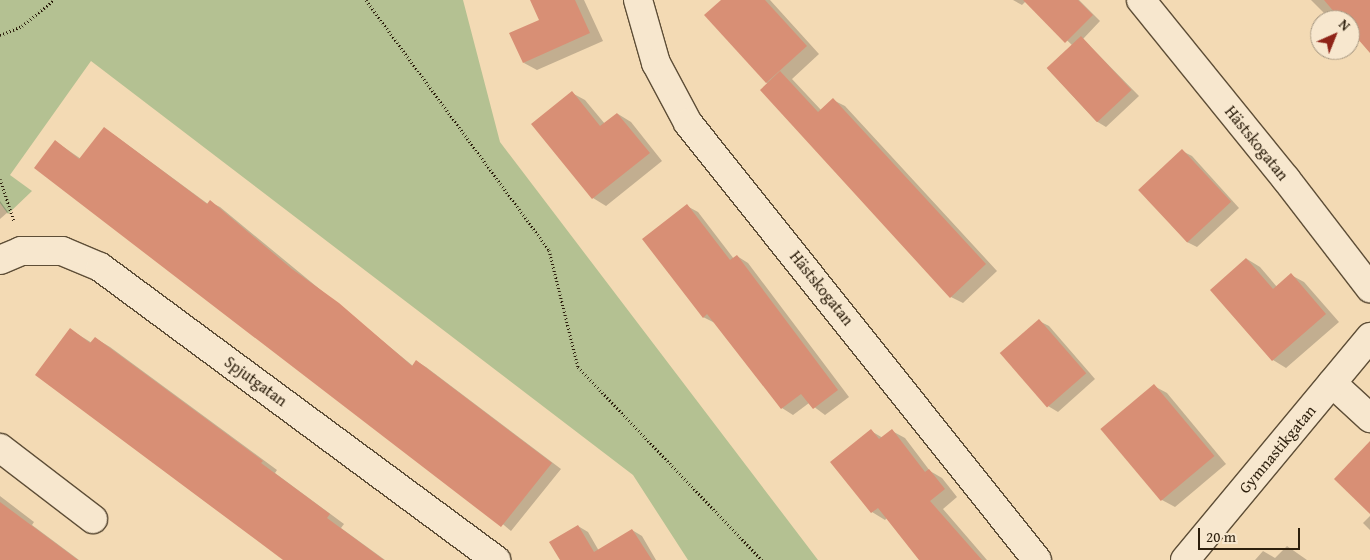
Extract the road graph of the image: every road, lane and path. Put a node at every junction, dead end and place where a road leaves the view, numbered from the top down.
1 (54, 0) edge
2 (366, 0) edge
3 (638, 0) edge
4 (1141, 0) edge
5 (0, 35) edge
6 (0, 179) edge
7 (10, 255) edge
8 (1370, 288) edge
9 (1370, 337) edge
10 (1332, 383) junction
11 (1370, 418) edge
12 (0, 448) edge
13 (93, 518) dead end
14 (496, 560) edge
15 (762, 560) edge
16 (1037, 560) edge
17 (1185, 560) edge

1 - 5 path
2 - 15 path
3 - 16 street, Hästskogatan
4 - 8 street, Hästskogatan
6 - 7 path
7 - 14 street, Spjutgatan
9 - 10 street, Gymnastikgatan
10 - 11 street
10 - 17 street, Gymnastikgatan
12 - 13 street

